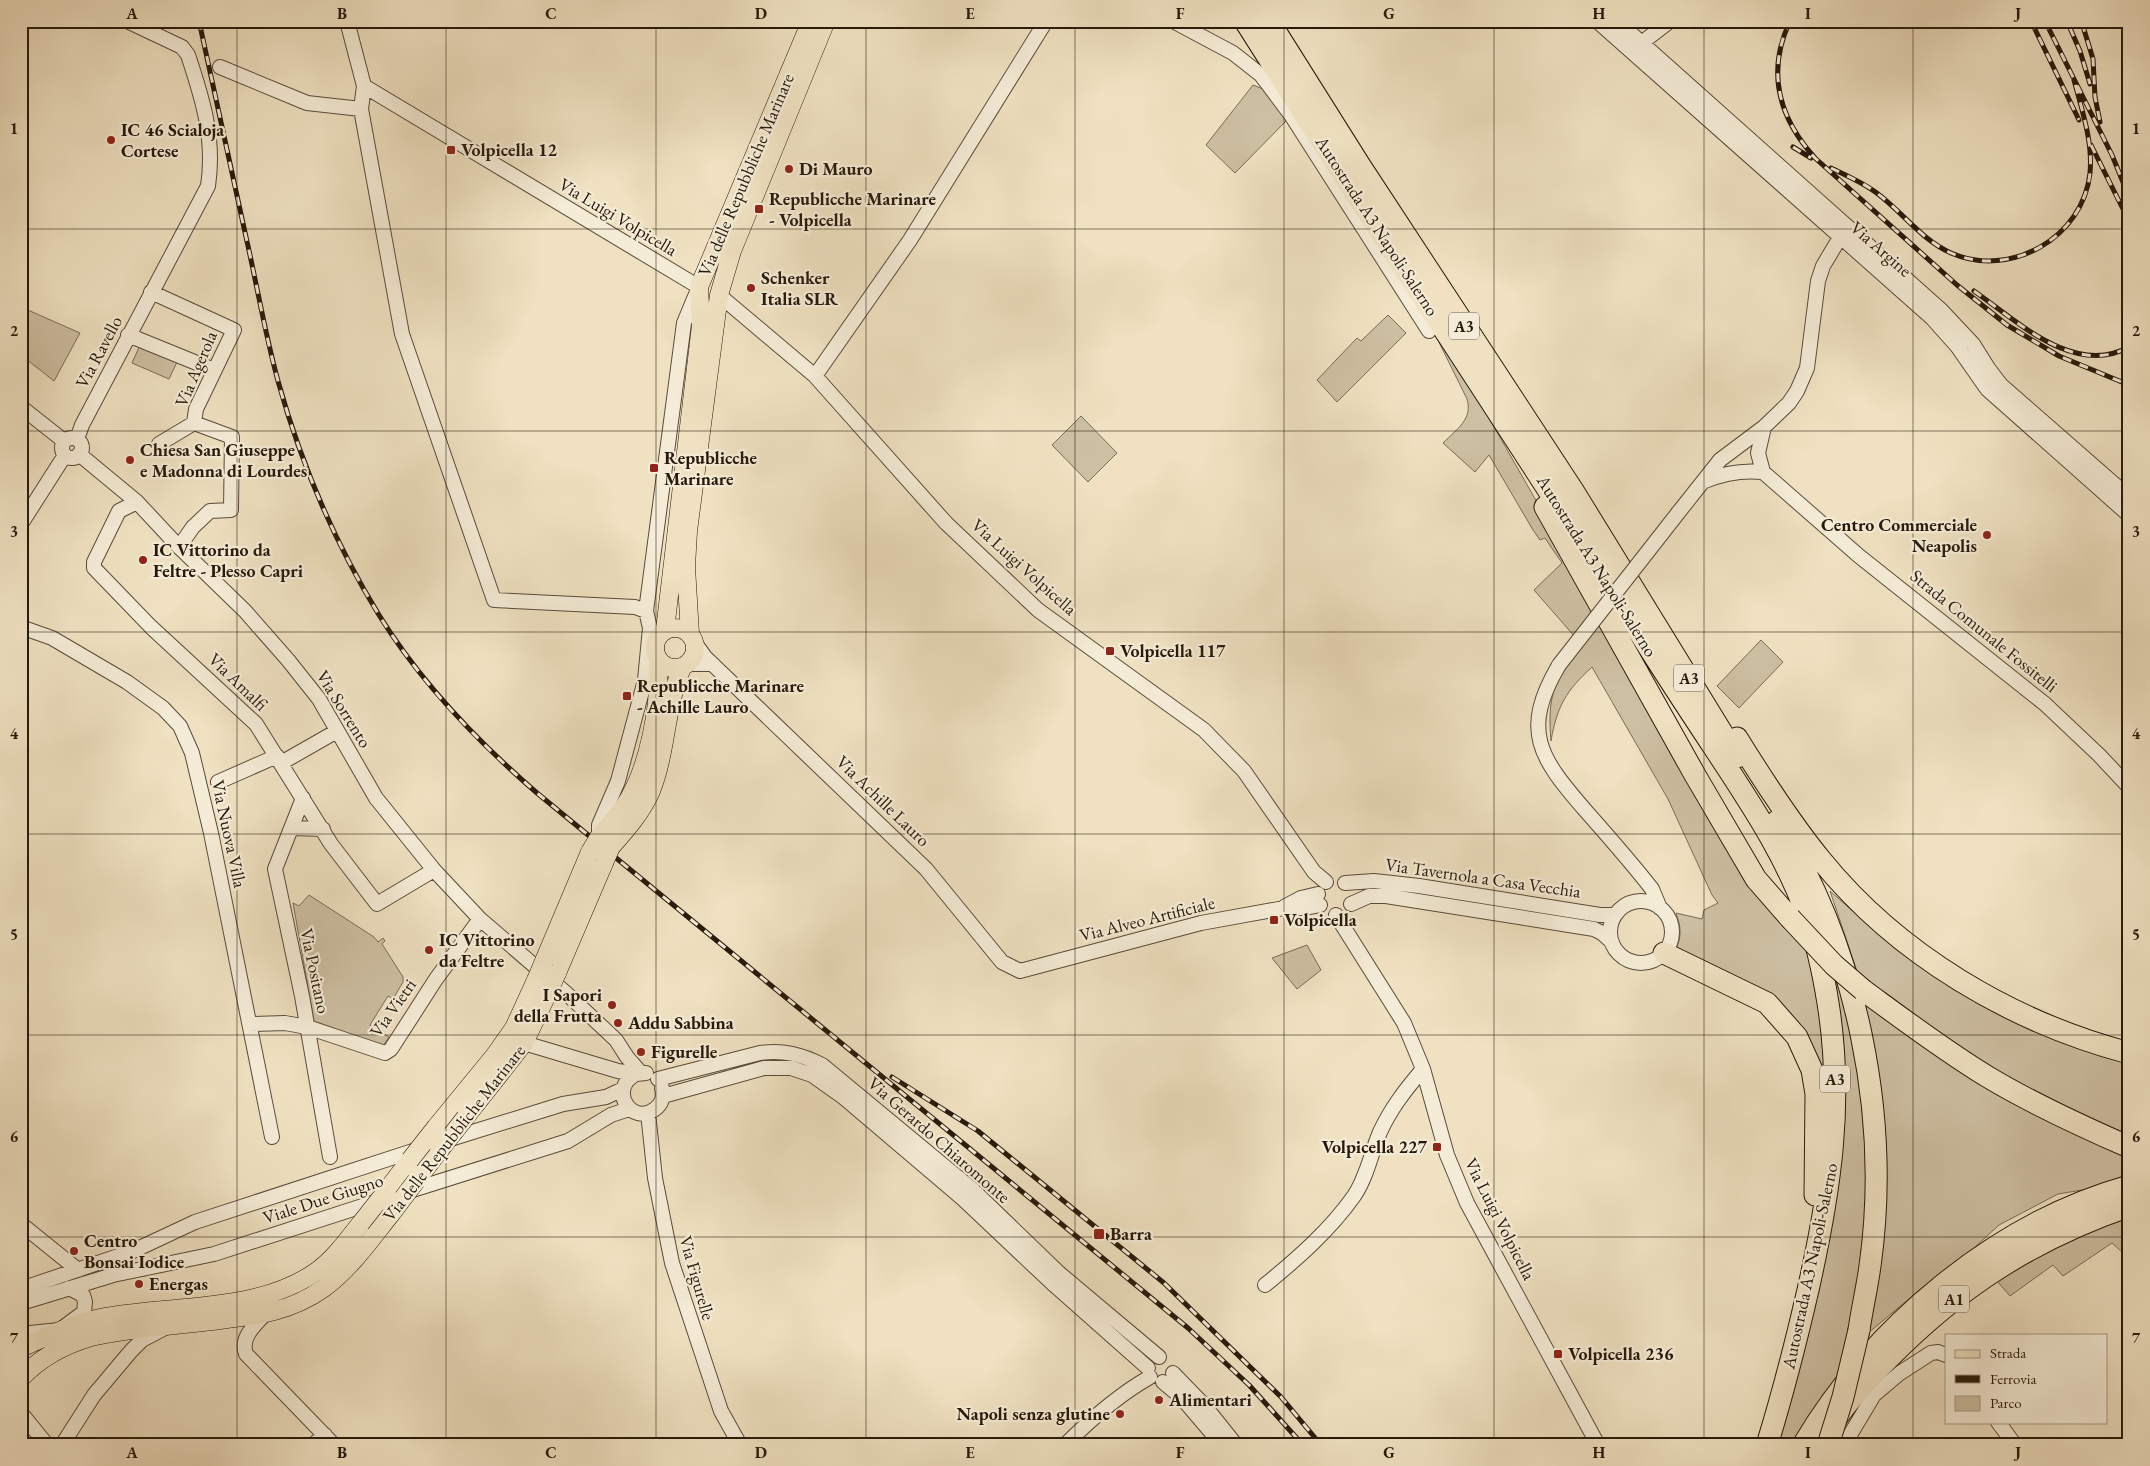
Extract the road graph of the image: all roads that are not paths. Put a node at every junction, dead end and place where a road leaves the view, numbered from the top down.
1 (127, 21) edge
2 (347, 21) edge
3 (811, 21) edge
4 (826, 21) edge
5 (1046, 21) edge
6 (1173, 21) edge
7 (1245, 21) edge
8 (1269, 21) edge
9 (1597, 21) edge
10 (1617, 21) edge
11 (1670, 21) edge
12 (1636, 47) junction
13 (220, 67) dead end
14 (364, 86) junction
15 (361, 109) junction
16 (1843, 232) junction
17 (698, 287) junction
18 (154, 288) junction
19 (719, 295) junction
20 (1429, 331) dead end
21 (128, 336) junction
22 (214, 370) junction
23 (815, 376) junction
24 (1476, 376) junction
25 (21, 406) edge
26 (194, 423) junction
27 (1764, 427) junction
28 (70, 440) junction
29 (159, 444) dead end
30 (1730, 450) junction
31 (72, 455) junction
32 (1757, 472) junction
33 (1709, 479) junction
34 (2129, 497) edge
35 (137, 502) junction
36 (2129, 515) edge
37 (21, 524) edge
38 (179, 547) junction
39 (646, 611) junction
40 (21, 627) edge
41 (665, 630) junction
42 (1660, 630) junction
43 (692, 638) junction
44 (658, 660) junction
45 (712, 664) junction
46 (685, 666) junction
47 (337, 732) junction
48 (279, 760) junction
49 (218, 782) dead end
50 (2129, 787) edge
51 (303, 798) junction
52 (291, 828) junction
53 (323, 829) junction
54 (601, 850) junction
55 (434, 870) junction
56 (1642, 876) junction
57 (1345, 882) junction
58 (1321, 894) junction
59 (1636, 902) junction
60 (1660, 908) junction
61 (1344, 914) junction
62 (1615, 915) junction
63 (480, 919) junction
64 (1612, 942) junction
65 (1664, 953) junction
66 (1020, 971) joint
67 (550, 988) junction
68 (250, 1024) junction
69 (307, 1027) junction
70 (524, 1043) junction
71 (2129, 1053) edge
72 (1423, 1069) junction
73 (629, 1077) junction
74 (658, 1079) junction
75 (663, 1096) junction
76 (629, 1109) junction
77 (648, 1113) junction
78 (272, 1137) dead end
79 (2129, 1147) edge
80 (330, 1157) dead end
81 (2129, 1186) edge
82 (2129, 1206) edge
83 (21, 1224) edge
84 (78, 1270) junction
85 (1265, 1285) dead end
86 (69, 1288) junction
87 (21, 1289) edge
88 (21, 1303) edge
89 (264, 1315) junction
90 (170, 1326) junction
91 (60, 1330) junction
92 (21, 1336) edge
93 (21, 1348) edge
94 (1945, 1356) edge
95 (1159, 1357) junction
96 (1158, 1375) junction
97 (21, 1378) edge
98 (21, 1413) edge
99 (1999, 1424) edge
100 (330, 1440) edge
101 (46, 1445) edge
102 (62, 1445) edge
103 (313, 1445) edge
104 (740, 1445) edge
105 (1065, 1445) edge
106 (1222, 1445) edge
107 (1236, 1445) edge
108 (1598, 1445) edge
109 (1761, 1445) edge
110 (1767, 1445) edge
111 (1803, 1445) edge
112 (1820, 1445) edge
113 (1828, 1445) edge
114 (1844, 1445) edge
115 (2015, 1445) edge

1 - 18 street, Via Ravello
2 - 14 street
3 - 17 main road, Via delle Repubbliche Marinare
4 - 19 main road, Via delle Repubbliche Marinare
5 - 23 street
6 - 20 street
7 - 24 highway, Autostrada A3 Napoli-Salerno / A3
8 - 42 highway, Autostrada A3 Napoli-Salerno / A3
9 - 12 street, Via Argine
10 - 12 street, Via Argine
11 - 12 street
12 - 16 street, Via Argine
13 - 15 street
14 - 15 street
14 - 17 street, Via Luigi Volpicella
15 - 39 street
16 - 27 street
16 - 34 street, Via Argine
16 - 36 street, Via Argine
17 - 39 street
17 - 41 main road, Via delle Repubbliche Marinare
18 - 21 street, Via Ravello
18 - 22 street, Via Agerola
19 - 23 street, Via Luigi Volpicella
19 - 43 main road, Via delle Repubbliche Marinare
21 - 22 street
21 - 28 street, Via Ravello
22 - 26 street, Via Agerola
23 - 58 street, Via Luigi Volpicella
24 - 79 highway, bridge
24 - 110 highway, Autostrada A3 Napoli-Salerno / A3
25 - 28 street
26 - 29 street
26 - 38 street
27 - 30 street
27 - 32 street
28 - 31 street
30 - 32 street, Strada Comunale Fossitelli
30 - 33 street
31 - 35 street, Via Sorrento
31 - 37 street
32 - 33 street
32 - 50 street, Strada Comunale Fossitelli
33 - 56 street, bridge
35 - 38 street, Via Sorrento
35 - 48 street, Via Amalfi
38 - 47 street, Via Sorrento
39 - 54 street
40 - 68 street, Via Nuova Villa
41 - 43 main road
41 - 44 main road, Via delle Repubbliche Marinare
42 - 71 highway
42 - 113 highway, Autostrada A3 Napoli-Salerno / A3, bridge
43 - 45 street, Via Achille Lauro
43 - 46 main road, Via delle Repubbliche Marinare
44 - 46 main road
44 - 54 main road, Via delle Repubbliche Marinare
45 - 46 street
45 - 66 street, Via Achille Lauro
46 - 54 main road, Via delle Repubbliche Marinare
47 - 48 street
47 - 55 street, Via Sorrento
48 - 49 street
48 - 51 street, Via Amalfi
51 - 52 street, Via Positano
51 - 53 street, Via Amalfi
52 - 53 street
52 - 69 street, Via Positano
53 - 55 street, Via Amalfi
54 - 67 main road, Via delle Repubbliche Marinare, bridge
54 - 67 main road, Via delle Repubbliche Marinare, bridge
55 - 63 street, Via Sorrento
56 - 59 street
56 - 60 street
57 - 58 street
57 - 61 street
57 - 62 street, Via Tavernola a Casa Vecchia
58 - 61 street
58 - 66 street, Via Alveo Artificiale
59 - 60 street
59 - 62 street
60 - 65 street
61 - 64 street, Via Tavernola a Casa Vecchia
61 - 72 street, Via Luigi Volpicella
62 - 64 street
63 - 67 street, Via Sorrento
63 - 69 street, Via Vietri
64 - 65 street
65 - 109 highway
67 - 70 main road, Via delle Repubbliche Marinare
67 - 73 street
67 - 91 main road, Via delle Repubbliche Marinare, bridge
68 - 69 street
68 - 78 street, Via Nuova Villa
69 - 80 street, Via Positano
70 - 73 street
70 - 89 main road, Via delle Repubbliche Marinare, bridge
72 - 85 street
72 - 108 street, Via Luigi Volpicella
73 - 74 street
73 - 76 street
73 - 84 street, Viale Due Giugno
74 - 75 street
74 - 95 street, Via Gerardo Chiaromonte
75 - 77 street
75 - 96 street, Via Gerardo Chiaromonte
76 - 77 street
76 - 86 street, Viale Due Giugno
77 - 104 street, Via Figurelle
81 - 111 highway, A1
82 - 112 highway, A1
83 - 84 street
84 - 87 street, Viale Due Giugno
86 - 88 street, Viale Due Giugno
86 - 91 street
89 - 90 main road, Via delle Repubbliche Marinare
89 - 100 street
90 - 97 main road, Via delle Repubbliche Marinare
90 - 102 street
91 - 92 street
91 - 93 main road, Via delle Repubbliche Marinare
94 - 114 street
95 - 96 street
95 - 96 street, Via Gerardo Chiaromonte
96 - 105 street
96 - 106 street, Via Gerardo Chiaromonte
96 - 107 street, Via Gerardo Chiaromonte
98 - 101 street
99 - 115 street
100 - 103 street

